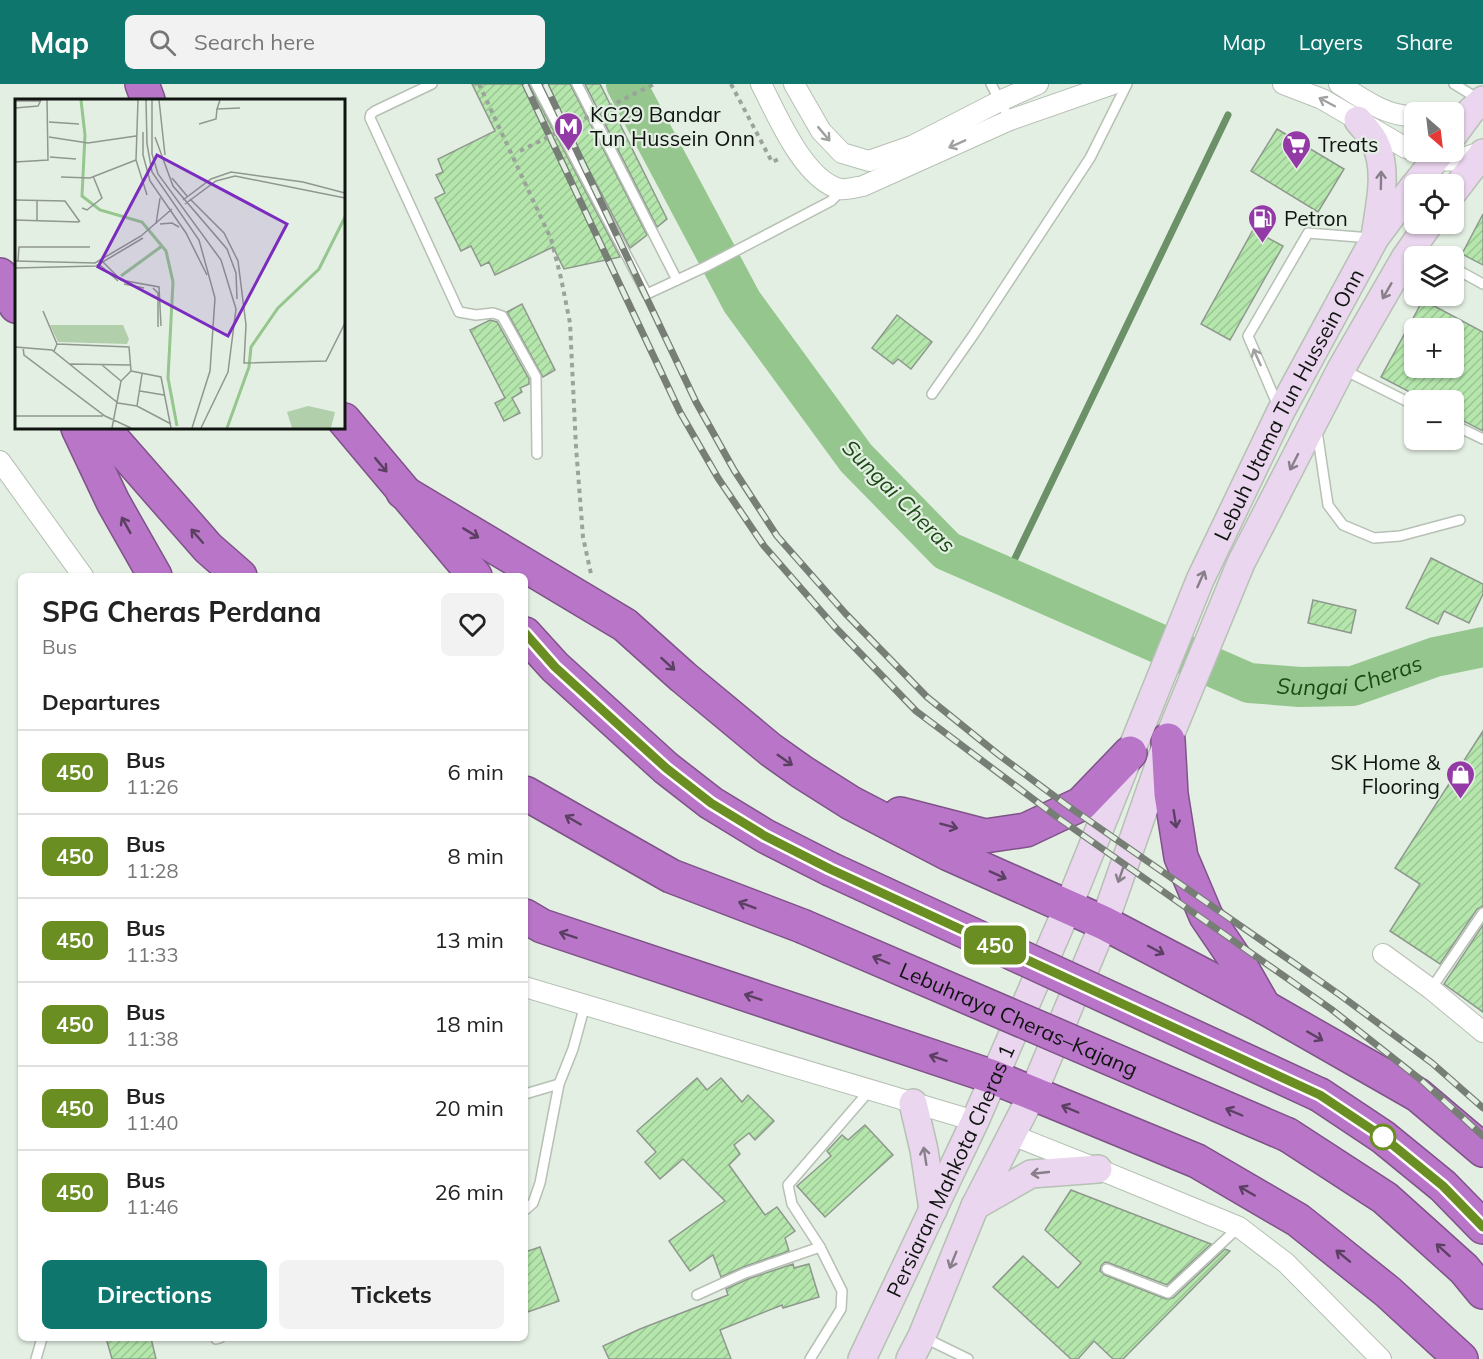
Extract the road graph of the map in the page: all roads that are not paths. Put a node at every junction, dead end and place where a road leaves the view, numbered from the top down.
1 (142, 84) edge
2 (432, 84) edge
3 (536, 84) edge
4 (576, 84) edge
5 (761, 84) edge
6 (794, 84) edge
7 (1038, 84) edge
8 (1113, 84) edge
9 (1127, 84) edge
10 (1283, 84) edge
11 (1339, 84) edge
12 (1454, 84) edge
13 (995, 93) edge
14 (148, 99) edge
15 (1472, 106) edge
16 (1404, 116) edge
17 (1010, 120) junction
18 (1358, 120) junction
19 (1404, 147) edge
20 (1483, 152) edge
21 (1464, 159) edge
22 (1464, 178) edge
23 (842, 189) junction
24 (1404, 199) edge
25 (1374, 238) junction
26 (1404, 268) edge
27 (1464, 274) edge
28 (0, 275) edge
29 (677, 280) junction
30 (1483, 284) edge
31 (15, 304) edge
32 (1341, 369) junction
33 (932, 394) dead end
34 (1404, 400) edge
35 (1281, 411) junction
36 (1316, 420) junction
37 (345, 421) edge
38 (78, 429) edge
39 (104, 429) edge
40 (1464, 430) edge
41 (1483, 439) edge
42 (537, 454) dead end
43 (0, 461) edge
44 (403, 492) junction
45 (1460, 520) dead end
46 (81, 573) edge
47 (153, 573) edge
48 (237, 573) edge
49 (472, 573) edge
50 (528, 636) edge
51 (1159, 681) joint
52 (1190, 686) joint
53 (1168, 740) junction
54 (1130, 753) junction
55 (528, 795) edge
56 (851, 803) junction
57 (1068, 907) junction
58 (1483, 913) edge
59 (528, 918) edge
60 (1104, 922) junction
61 (1383, 954) dead end
62 (1431, 989) junction
63 (528, 992) edge
64 (585, 1005) junction
65 (1264, 1007) junction
66 (1483, 1032) edge
67 (993, 1077) junction
68 (559, 1084) junction
69 (870, 1090) junction
70 (528, 1093) edge
71 (1033, 1093) junction
72 (913, 1103) junction
73 (975, 1121) junction
74 (1012, 1135) junction
75 (1483, 1150) edge
76 (1098, 1169) junction
77 (975, 1206) junction
78 (528, 1207) edge
79 (933, 1210) junction
80 (1239, 1227) junction
81 (1483, 1227) edge
82 (820, 1247) junction
83 (1107, 1269) dead end
84 (1483, 1292) edge
85 (697, 1295) dead end
86 (41, 1341) edge
87 (916, 1348) edge
88 (36, 1359) edge
89 (810, 1359) edge
90 (862, 1359) edge
91 (968, 1359) edge
92 (1381, 1359) edge
93 (1461, 1359) edge

1 - 14 highway
2 - 42 lane
3 - 29 lane
4 - 29 lane
5 - 23 street
6 -> 13 street
7 - 13 street
8 - 17 street
9 - 33 lane
18 -> 10 street
11 - 16 street
12 - 15 lane
13 - 17 lane
17 -> 23 street
18 - 19 street
25 -> 18 main road
20 - 21 street
20 - 22 main road
23 - 29 lane
24 - 25 main road, Lebuh Utama Tun Hussein Onn
25 - 35 main road, Lebuh Utama Tun Hussein Onn
35 -> 25 lane
26 -> 32 main road, Lebuh Utama Tun Hussein Onn
27 - 30 lane
28 - 31 highway
32 - 34 lane
32 - 36 main road, Lebuh Utama Tun Hussein Onn
51 -> 35 main road, Lebuh Utama Tun Hussein Onn
36 - 45 lane
36 -> 52 main road, Lebuh Utama Tun Hussein Onn
37 -> 44 highway
47 -> 38 highway
48 -> 39 highway
40 - 41 lane
43 - 46 street
44 - 49 highway
44 -> 56 highway
50 - 81 highway, bridge
51 - 54 main road, Persiaran Mahkota Cheras 1
52 - 53 main road, Persiaran Mahkota Cheras 1
53 -> 60 main road, Persiaran Mahkota Cheras 1
53 -> 65 highway
56 -> 54 highway
54 - 57 main road, Persiaran Mahkota Cheras 1
84 -> 55 highway, Lebuhraya Cheras–Kajang, bridge
56 -> 57 highway
57 - 60 highway
57 - 67 main road, Persiaran Mahkota Cheras 1
58 - 62 lane
67 -> 59 highway
60 -> 65 highway
60 - 71 main road, Persiaran Mahkota Cheras 1
61 - 62 street
62 - 66 street
63 - 64 street
64 - 68 lane
64 - 69 street
65 -> 75 highway
67 - 71 highway
67 - 73 main road, Persiaran Mahkota Cheras 1
68 - 70 lane
68 - 78 lane
69 - 72 street
69 - 82 lane
71 - 74 main road, Persiaran Mahkota Cheras 1
93 -> 71 highway
72 - 73 street
79 -> 72 main road
73 - 79 main road, Persiaran Mahkota Cheras 1
74 - 76 street
74 - 77 main road, Persiaran Mahkota Cheras 1
76 -> 77 main road
76 - 80 street
77 -> 87 main road, Persiaran Mahkota Cheras 1
79 - 90 main road, Persiaran Mahkota Cheras 1
80 - 83 lane
80 - 92 street
82 - 85 lane
82 - 89 lane
86 - 88 lane
87 - 91 lane

